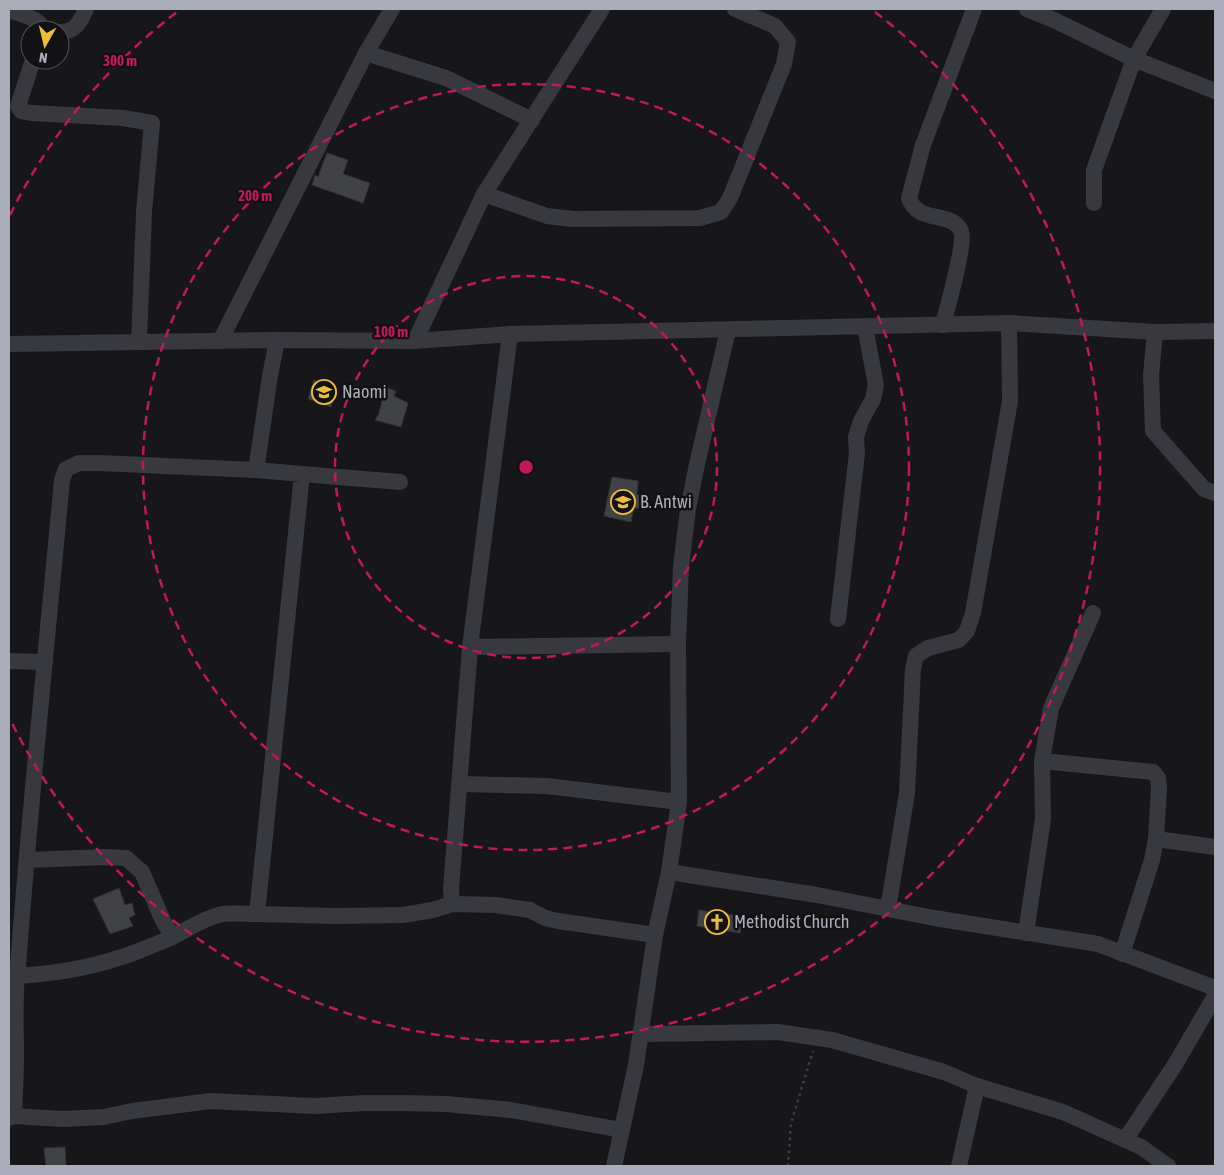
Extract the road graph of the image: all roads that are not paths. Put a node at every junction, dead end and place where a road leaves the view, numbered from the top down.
1 (86, 9) edge
2 (392, 9) edge
3 (602, 9) edge
4 (736, 9) edge
5 (974, 9) edge
6 (1028, 9) edge
7 (1163, 9) edge
8 (9, 10) edge
9 (33, 20) edge
10 (70, 31) edge
11 (366, 53) junction
12 (1134, 59) junction
13 (29, 70) edge
14 (1215, 91) edge
15 (532, 120) junction
16 (484, 194) junction
17 (1094, 203) dead end
18 (1009, 323) junction
19 (943, 325) junction
20 (864, 327) junction
21 (728, 330) junction
22 (1215, 331) edge
23 (1155, 332) junction
24 (510, 334) junction
25 (277, 340) junction
26 (220, 341) junction
27 (415, 341) junction
28 (139, 342) junction
29 (9, 344) edge
30 (256, 470) junction
31 (302, 474) junction
32 (400, 482) dead end
33 (1215, 493) edge
34 (1093, 613) dead end
35 (838, 619) dead end
36 (678, 644) junction
37 (470, 647) junction
38 (9, 662) edge
39 (45, 662) junction
40 (1042, 761) junction
41 (460, 784) junction
42 (679, 802) junction
43 (1156, 839) junction
44 (1215, 847) edge
45 (27, 860) junction
46 (669, 872) junction
47 (452, 904) junction
48 (888, 909) junction
49 (257, 914) junction
50 (1026, 933) junction
51 (654, 935) junction
52 (173, 937) junction
53 (1122, 954) junction
54 (12, 975) edge
55 (1215, 988) edge
56 (1215, 996) edge
57 (641, 1034) junction
58 (977, 1086) junction
59 (11, 1117) edge
60 (622, 1130) junction
61 (1125, 1140) junction
62 (614, 1166) edge
63 (959, 1166) edge
64 (1168, 1166) edge

1 - 10 street
2 - 11 street
3 - 15 street
4 - 16 street
5 - 19 street
6 - 12 street
7 - 12 street
8 - 9 street
11 - 15 street
11 - 26 street
12 - 14 street
12 - 17 street
13 - 28 street
15 - 16 street
16 - 27 street
18 - 19 street
18 - 23 street
18 - 48 street
19 - 20 street
20 - 21 street
20 - 35 street
21 - 24 street
21 - 36 street
22 - 23 street
23 - 33 street
24 - 27 street
24 - 37 street
25 - 26 street
25 - 27 street
25 - 30 street
26 - 28 street
28 - 29 street
30 - 31 street
30 - 39 street
31 - 32 street
31 - 49 street
34 - 40 street
36 - 37 street
36 - 42 street
37 - 41 street
38 - 39 street
39 - 45 street
40 - 43 street
40 - 50 street
41 - 42 street
41 - 47 street
42 - 46 street
43 - 44 street
43 - 53 street
45 - 52 street
45 - 54 street
46 - 48 street
46 - 51 street
47 - 49 street
47 - 51 street
48 - 50 street
49 - 52 street
50 - 53 street
51 - 57 street
52 - 54 street
53 - 55 street
54 - 59 street
56 - 61 street
57 - 58 street
57 - 60 street
58 - 61 street
58 - 63 street
59 - 60 street
60 - 62 street
61 - 64 street

